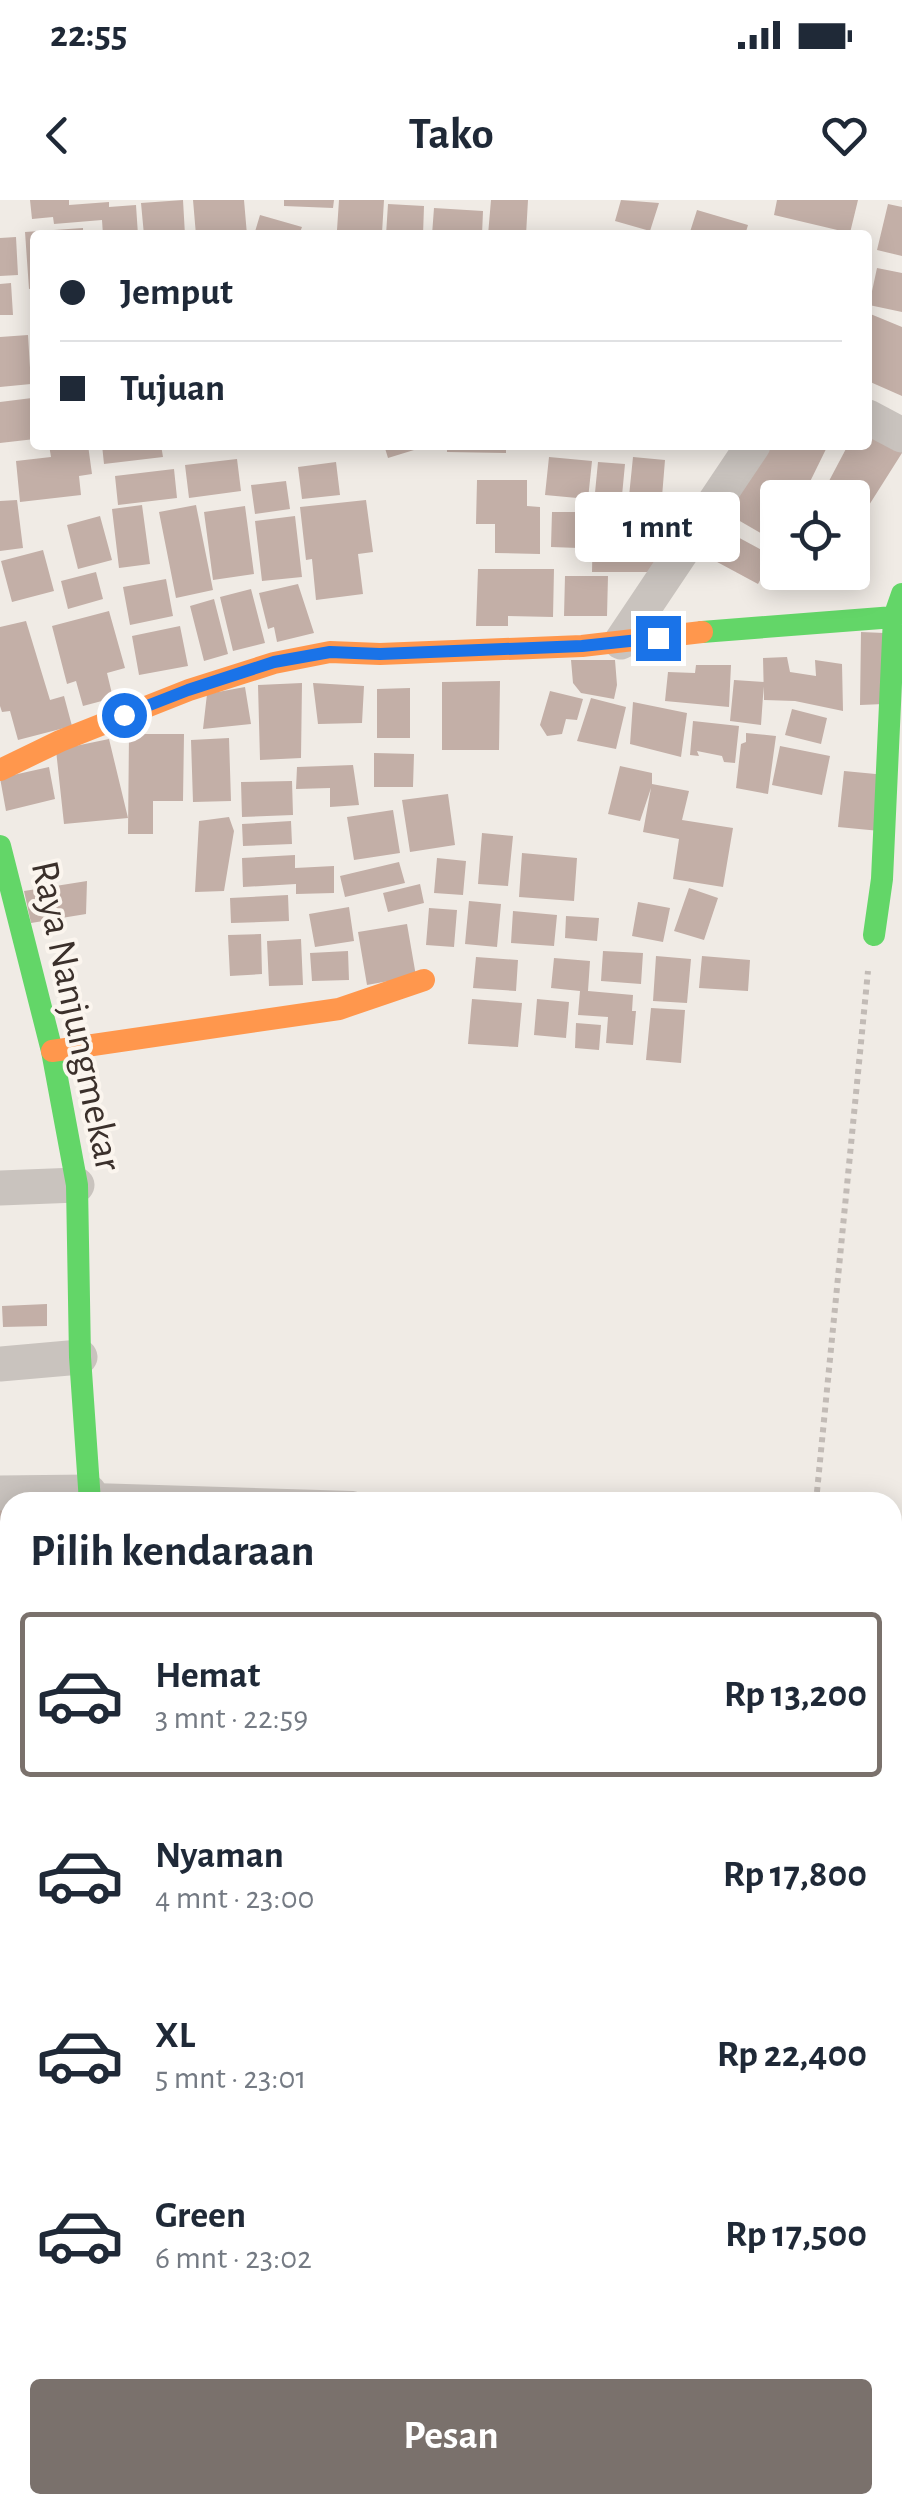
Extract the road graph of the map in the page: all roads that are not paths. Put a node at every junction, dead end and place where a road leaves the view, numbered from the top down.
1 (872, 418) edge
2 (902, 434) edge
3 (750, 450) edge
4 (902, 594) edge
5 (894, 617) junction
6 (621, 642) junction
7 (5, 768) edge
8 (0, 846) edge
9 (892, 881) edge
10 (874, 934) road end
11 (424, 980) dead end
12 (52, 1051) junction
13 (76, 1186) junction
14 (0, 1188) edge
15 (80, 1357) junction
16 (0, 1364) edge
17 (90, 1492) edge

1 - 2 street
3 - 6 street
4 - 5 street
5 - 6 street
5 - 9 street
6 - 7 street
8 - 12 street, Raya Nanjungmekar
9 - 10 street
11 - 12 street
12 - 13 street, Raya Nanjungmekar
13 - 14 street
13 - 15 street, Raya Nanjungmekar
15 - 16 street
15 - 17 street, Raya Nanjungmekar

